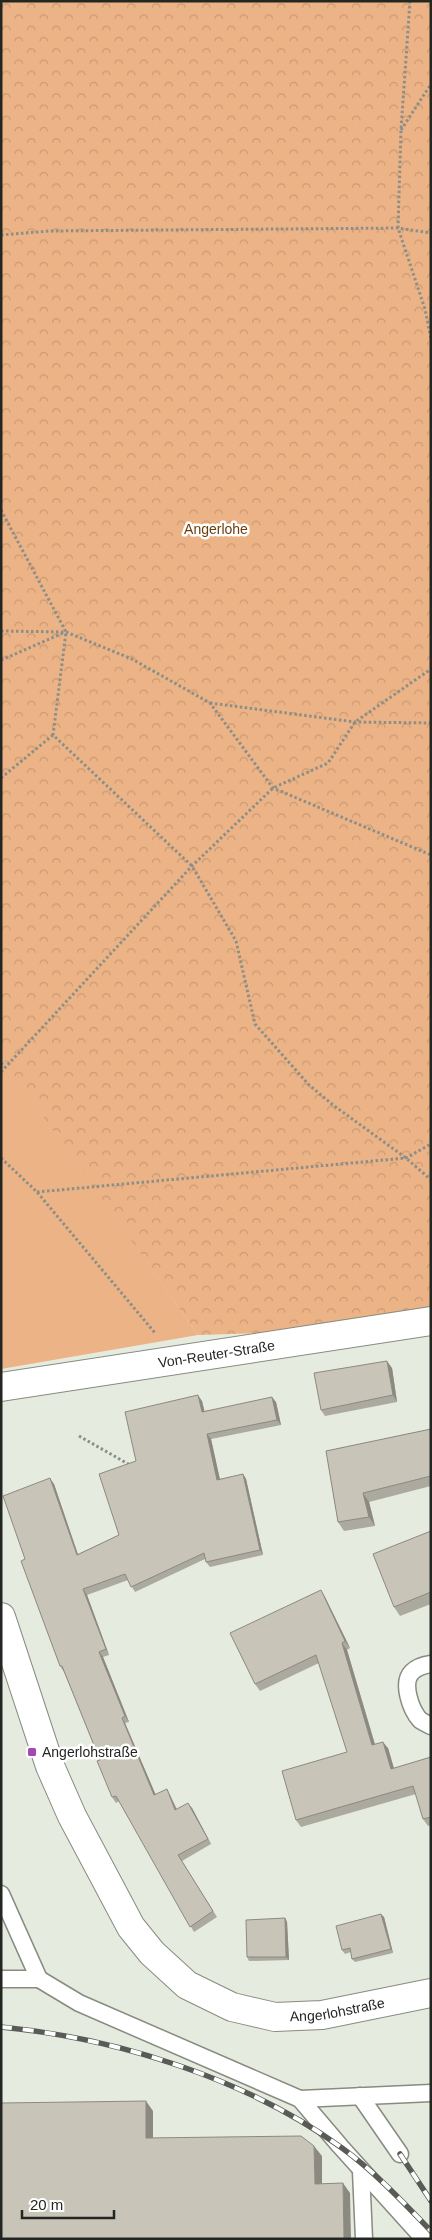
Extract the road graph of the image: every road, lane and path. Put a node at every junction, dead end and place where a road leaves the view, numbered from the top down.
1 (410, 1) edge
2 (431, 84) edge
3 (401, 130) junction
4 (398, 228) junction
5 (431, 233) edge
6 (1, 235) edge
7 (431, 339) edge
8 (1, 510) edge
9 (1, 631) edge
10 (66, 632) junction
11 (1, 660) edge
12 (431, 669) edge
13 (210, 703) junction
14 (355, 722) junction
15 (431, 723) edge
16 (54, 735) junction
17 (1, 778) edge
18 (273, 788) junction
19 (431, 855) edge
20 (192, 866) junction
21 (1, 1063) edge
22 (5, 1068) junction
23 (1, 1072) edge
24 (431, 1144) edge
25 (1, 1158) edge
26 (406, 1158) junction
27 (431, 1180) edge
28 (37, 1192) junction
29 (431, 1321) edge
30 (178, 1360) junction
31 (1, 1387) edge
32 (79, 1436) dead end
33 (132, 1466) edge
34 (1, 1617) edge
35 (431, 1664) edge
36 (431, 1726) edge
37 (1, 1894) edge
38 (1, 1978) edge
39 (39, 1979) junction
40 (431, 1993) edge
41 (431, 2093) edge
42 (360, 2096) junction
43 (300, 2099) junction
44 (400, 2154) dead end
45 (361, 2171) junction
46 (364, 2239) edge
47 (424, 2239) edge

1 - 3 path
2 - 3 path
3 - 4 path
4 - 5 path
4 - 6 path
4 - 7 path
8 - 10 path
9 - 10 path
10 - 11 path
10 - 13 path
10 - 16 path
12 - 14 path
13 - 14 path
13 - 18 path
14 - 15 path
14 - 18 path
16 - 17 path
16 - 20 path
18 - 19 path
18 - 20 path
20 - 22 path
20 - 26 path
21 - 22 path
22 - 23 path
24 - 26 path
25 - 28 path
26 - 27 path
26 - 28 path
28 - 30 path
29 - 30 street, Von-Reuter-Straße
30 - 31 street, Von-Reuter-Straße
32 - 33 path
34 - 40 street, Angerlohstraße
35 - 36 lane
37 - 39 lane
38 - 39 lane
39 - 43 lane
41 - 42 lane
42 - 43 lane
42 - 44 lane
43 - 45 lane
45 - 46 lane
45 - 47 lane

